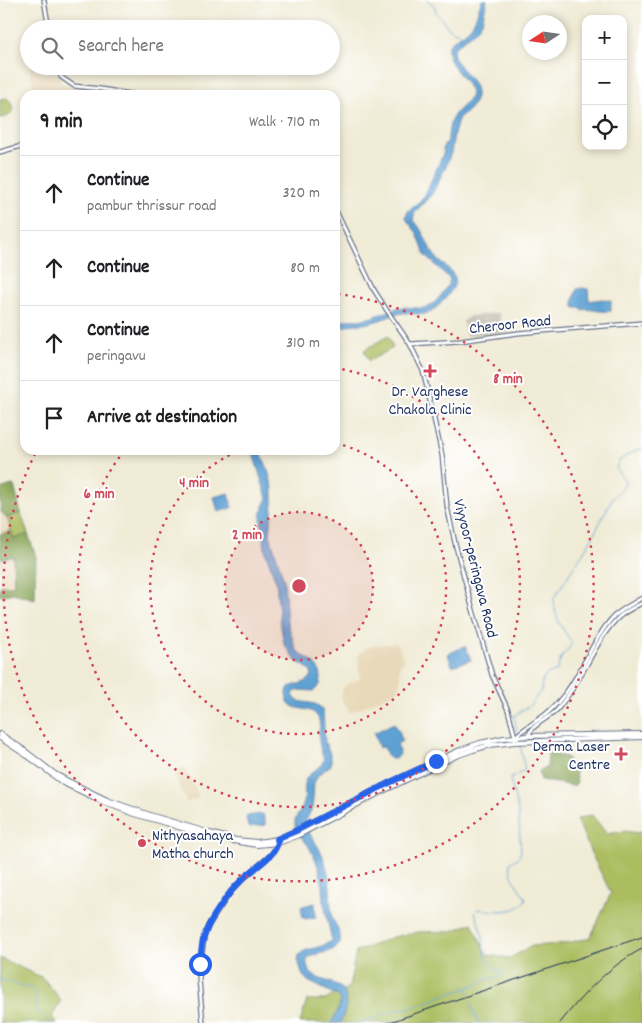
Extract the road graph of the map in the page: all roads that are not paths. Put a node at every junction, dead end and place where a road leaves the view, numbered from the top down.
1 (44, 0) edge
2 (47, 20) edge
3 (60, 75) edge
4 (111, 90) edge
5 (20, 146) edge
6 (0, 152) edge
7 (340, 219) edge
8 (642, 323) edge
9 (410, 344) junction
10 (642, 598) edge
11 (642, 603) edge
12 (642, 735) edge
13 (0, 736) edge
14 (528, 736) junction
15 (517, 738) junction
16 (528, 741) junction
17 (310, 826) junction
18 (277, 841) junction
19 (203, 1023) edge

1 - 2 main road
3 - 4 main road
5 - 6 main road
7 - 9 main road
8 - 9 main road, Cheroor Road
9 - 15 main road, Viyyoor-peringava Road
10 - 15 main road
11 - 14 main road
12 - 14 main road
12 - 16 main road
13 - 18 main road
14 - 15 main road
14 - 16 main road
15 - 16 main road
15 - 17 main road
15 - 17 main road
17 - 18 main road
18 - 19 main road

